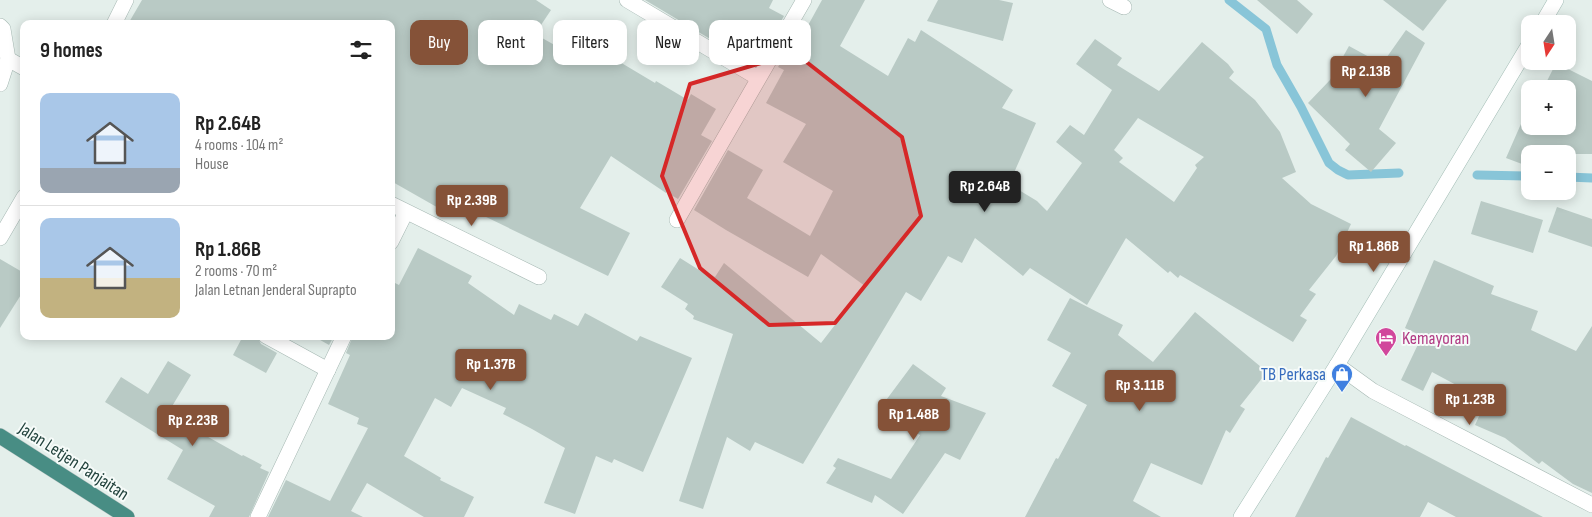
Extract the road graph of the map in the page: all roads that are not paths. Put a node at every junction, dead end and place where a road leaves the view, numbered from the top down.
1 (126, 0) edge
2 (627, 0) edge
3 (804, 0) edge
4 (1110, 0) edge
5 (1556, 0) edge
6 (1124, 7) dead end
7 (1547, 15) edge
8 (116, 20) edge
9 (0, 26) edge
10 (1521, 58) edge
11 (8, 59) junction
12 (20, 66) edge
13 (758, 78) junction
14 (0, 84) edge
15 (20, 204) edge
16 (395, 206) edge
17 (406, 212) junction
18 (677, 220) dead end
19 (395, 234) edge
20 (0, 238) edge
21 (539, 277) dead end
22 (273, 340) edge
23 (342, 340) edge
24 (1336, 365) junction
25 (328, 370) junction
26 (0, 436) edge
27 (1592, 505) edge
28 (127, 517) edge
29 (258, 517) edge
30 (1241, 517) edge

1 - 8 street
2 - 13 street
3 - 13 street
4 - 6 street
5 - 7 street
9 - 11 street
10 - 24 street
11 - 12 street
11 - 14 street
13 - 18 street
15 - 20 street
16 - 17 street
17 - 19 street
17 - 21 street
22 - 25 street
23 - 25 street
24 - 27 street
24 - 30 street
25 - 29 street
26 - 28 highway, Jalan Letjen Panjaitan

